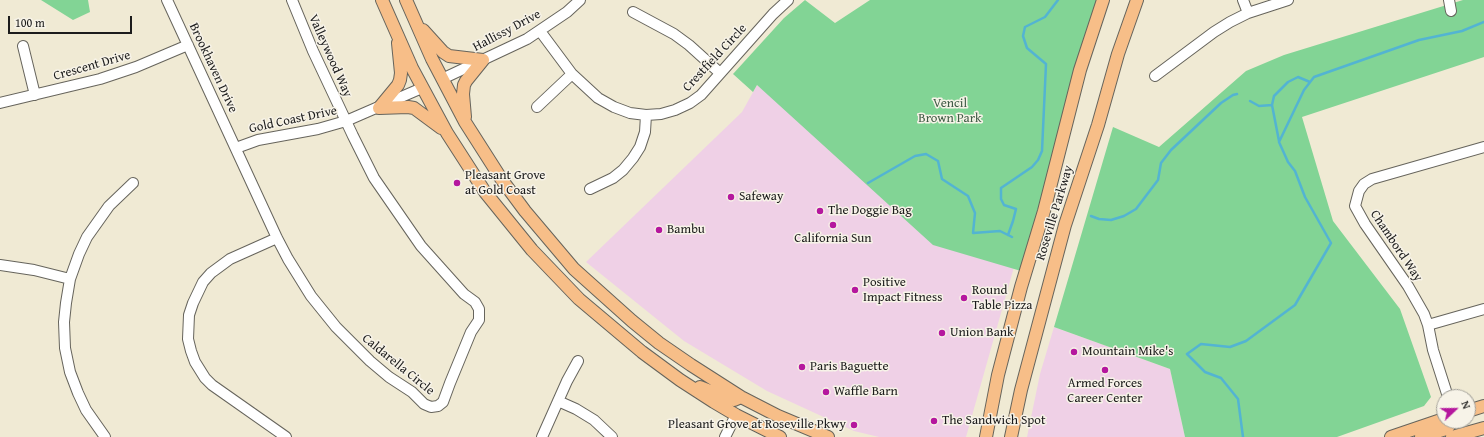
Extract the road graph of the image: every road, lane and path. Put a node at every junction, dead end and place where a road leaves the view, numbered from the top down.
1 (167, 0) edge
2 (292, 0) edge
3 (382, 0) edge
4 (406, 0) edge
5 (580, 0) edge
6 (1103, 0) edge
7 (1137, 0) edge
8 (1243, 0) edge
9 (1288, 0) edge
10 (1448, 0) edge
11 (786, 1) edge
12 (1451, 11) dead end
13 (633, 12) dead end
14 (1248, 13) junction
15 (416, 22) junction
16 (540, 30) junction
17 (396, 32) junction
18 (188, 45) junction
19 (22, 46) dead end
20 (483, 60) junction
21 (572, 74) junction
22 (720, 74) junction
23 (1155, 76) dead end
24 (442, 79) junction
25 (422, 88) junction
26 (35, 95) junction
27 (0, 103) edge
28 (537, 107) dead end
29 (379, 108) junction
30 (646, 115) junction
31 (346, 121) junction
32 (465, 122) junction
33 (446, 133) junction
34 (1484, 147) edge
35 (236, 148) junction
36 (133, 183) dead end
37 (590, 189) dead end
38 (277, 238) junction
39 (0, 265) edge
40 (70, 279) junction
41 (1484, 309) edge
42 (1428, 325) junction
43 (578, 361) dead end
44 (680, 380) junction
45 (1445, 389) edge
46 (742, 397) junction
47 (558, 401) junction
48 (736, 415) junction
49 (989, 422) junction
50 (1436, 422) edge
51 (1484, 428) edge
52 (1443, 429) edge
53 (1012, 434) edge
54 (105, 437) edge
55 (286, 437) edge
56 (542, 437) edge
57 (612, 437) edge
58 (725, 437) edge
59 (780, 437) edge
60 (828, 437) edge
61 (980, 437) edge
62 (986, 437) edge
63 (1391, 437) edge
64 (1421, 437) edge
65 (1452, 437) edge

1 - 18 street, Brookhaven Drive
2 - 31 street, Valleywood Way
3 - 17 main road
4 - 15 main road
5 - 16 street, Hallissy Drive
6 - 49 main road, Roseville Parkway
7 - 53 main road, Roseville Parkway
8 - 14 street
9 - 14 street
10 - 12 street
11 - 22 street, Crestfield Circle
13 - 22 street
14 - 23 street
15 - 20 main road
15 - 24 main road
16 - 20 street, Hallissy Drive
16 - 21 street, Crestfield Circle
17 - 25 main road
17 - 29 main road
18 - 26 street, Crescent Drive
18 - 35 street, Brookhaven Drive
19 - 26 street
20 - 24 street, Hallissy Drive
20 - 32 main road
21 - 28 street
21 - 30 street, Crestfield Circle
22 - 30 street, Crestfield Circle
24 - 25 main road
24 - 32 main road
25 - 29 street, Gold Coast Drive
25 - 33 main road
26 - 27 street, Crescent Drive
29 - 31 street, Gold Coast Drive
29 - 33 main road
30 - 37 street
31 - 35 street, Gold Coast Drive
31 - 38 street, Caldarella Circle
32 - 46 main road
33 - 44 main road
34 - 42 street, Chambord Way
35 - 38 street, Caldarella Circle
36 - 40 street
38 - 55 street
39 - 40 street
40 - 54 street
41 - 42 street
42 - 45 street, Chambord Way
43 - 47 street
44 - 46 main road
44 - 48 main road
46 - 60 main road
47 - 56 street
47 - 57 street
48 - 58 street
48 - 59 main road
49 - 61 main road
49 - 62 main road, Roseville Parkway
50 - 63 main road
51 - 65 main road
52 - 64 main road

